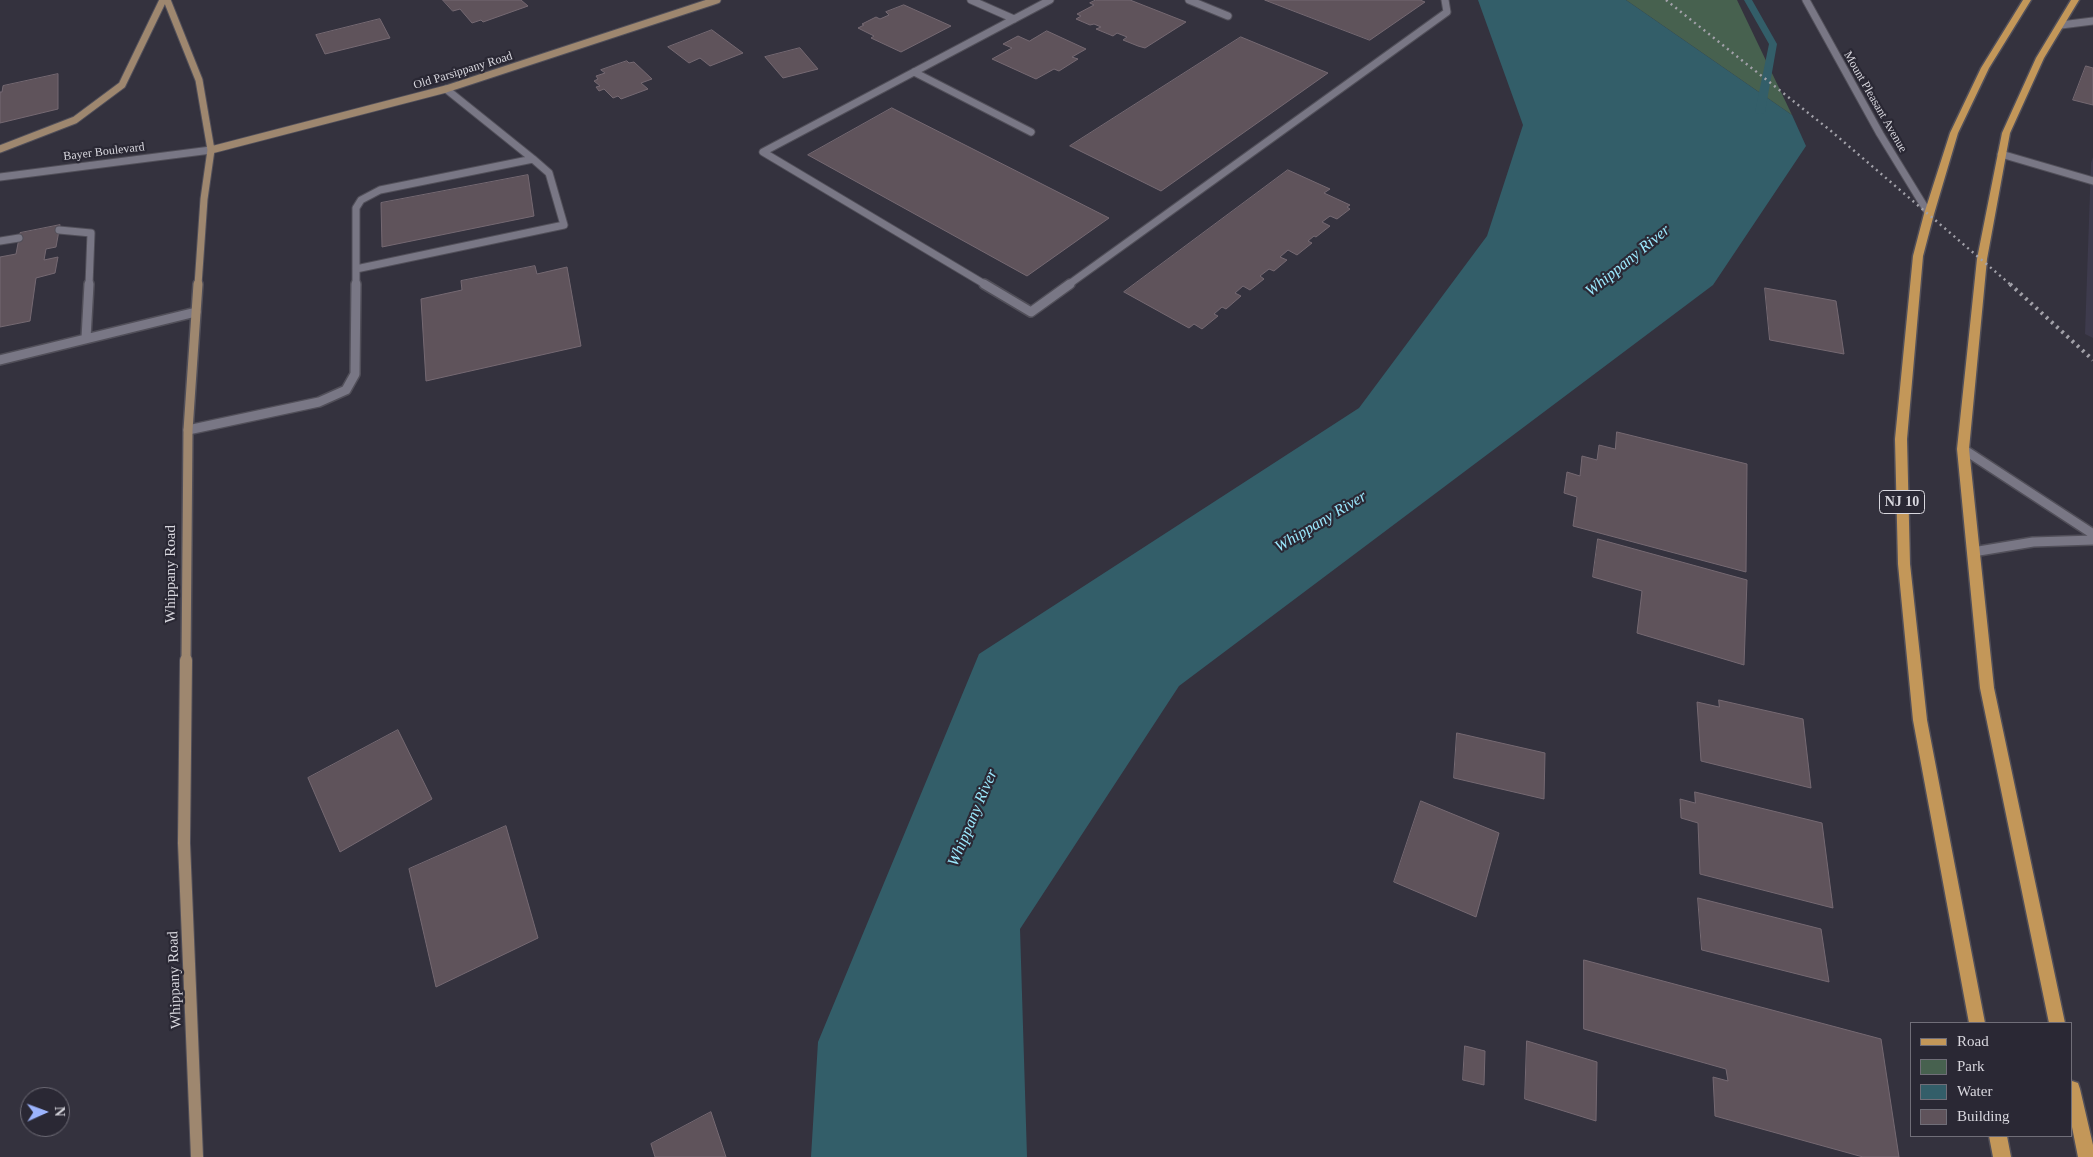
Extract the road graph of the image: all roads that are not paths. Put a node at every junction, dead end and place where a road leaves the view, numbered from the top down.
1 (163, 0) edge
2 (167, 0) edge
3 (717, 0) edge
4 (971, 0) edge
5 (1050, 0) edge
6 (1189, 0) edge
7 (1445, 0) edge
8 (1806, 0) edge
9 (2027, 0) edge
10 (2075, 0) edge
11 (1228, 16) dead end
12 (1014, 20) junction
13 (2093, 22) edge
14 (2060, 25) junction
15 (914, 72) junction
16 (446, 89) junction
17 (1031, 132) dead end
18 (0, 149) edge
19 (211, 150) junction
20 (2001, 154) junction
21 (533, 159) junction
22 (0, 177) edge
23 (2093, 181) edge
24 (1929, 214) junction
25 (59, 230) dead end
26 (20, 238) dead end
27 (0, 241) edge
28 (356, 269) junction
29 (196, 312) junction
30 (86, 338) junction
31 (0, 360) edge
32 (188, 430) junction
33 (1963, 449) junction
34 (2093, 534) edge
35 (2093, 540) edge
36 (1973, 552) junction
37 (1977, 1022) edge
38 (2057, 1022) edge
39 (2073, 1092) edge
40 (1998, 1137) edge
41 (2088, 1138) edge
42 (197, 1157) edge
43 (2002, 1157) edge
44 (2087, 1157) edge

1 - 18 main road
2 - 19 main road, Whippany Road
3 - 16 main road, Old Parsippany Road
4 - 12 street
5 - 12 street
6 - 11 street
7 - 15 street
8 - 24 street, Mount Pleasant Avenue
9 - 24 main road, NJ 10
10 - 14 main road
12 - 15 street
13 - 14 street
14 - 20 main road
15 - 17 street
16 - 19 main road, Old Parsippany Road
16 - 21 street
19 - 22 street, Bayer Boulevard
19 - 29 main road, Whippany Road
20 - 23 street
20 - 33 main road
21 - 28 street
21 - 28 street
24 - 37 main road, NJ 10
25 - 30 street
26 - 27 street
28 - 32 street
29 - 30 street
29 - 32 main road, Whippany Road
30 - 31 street
32 - 42 main road, Whippany Road
33 - 34 street
33 - 36 main road
35 - 36 street
36 - 38 main road
39 - 41 main road
40 - 43 main road
41 - 44 main road

